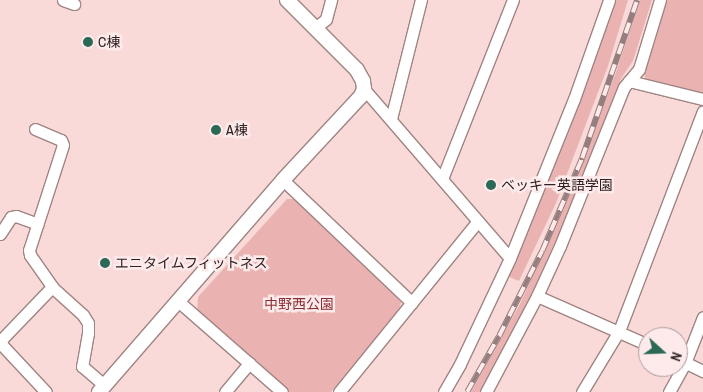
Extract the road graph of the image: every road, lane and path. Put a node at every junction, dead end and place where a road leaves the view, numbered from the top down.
1 (287, 0) edge
2 (331, 0) edge
3 (421, 0) edge
4 (513, 0) edge
5 (609, 0) edge
6 (660, 0) edge
7 (315, 28) junction
8 (629, 81) junction
9 (364, 88) junction
10 (703, 99) edge
11 (703, 112) edge
12 (391, 119) junction
13 (35, 128) dead end
14 (442, 179) junction
15 (284, 180) junction
16 (478, 221) junction
17 (38, 224) junction
18 (0, 234) edge
19 (510, 258) junction
20 (52, 287) junction
21 (537, 296) junction
22 (178, 302) junction
23 (412, 303) junction
24 (703, 317) edge
25 (619, 331) junction
26 (0, 340) edge
27 (638, 340) edge
28 (688, 348) edge
29 (249, 364) junction
30 (688, 364) edge
31 (703, 371) edge
32 (675, 377) edge
33 (102, 389) edge
34 (46, 392) edge
35 (225, 392) edge
36 (282, 392) edge
37 (339, 392) edge
38 (444, 392) edge
39 (486, 392) edge
40 (582, 392) edge
41 (669, 392) edge

1 - 7 street
2 - 7 street
3 - 12 street
4 - 14 street
5 - 19 street
6 - 8 street
7 - 9 street
8 - 10 street
8 - 21 street
9 - 12 street
9 - 15 street
11 - 25 street
12 - 14 street
13 - 17 street
14 - 16 street
15 - 22 street
15 - 23 street
16 - 19 street
16 - 23 street
17 - 18 street
17 - 20 street
19 - 38 street
20 - 26 street
20 - 33 street
21 - 25 street
21 - 39 street
22 - 29 street
22 - 33 street
23 - 37 street
24 - 28 street
25 - 27 street
25 - 40 street
26 - 34 street
29 - 35 street
29 - 36 street
30 - 31 street
32 - 41 street

